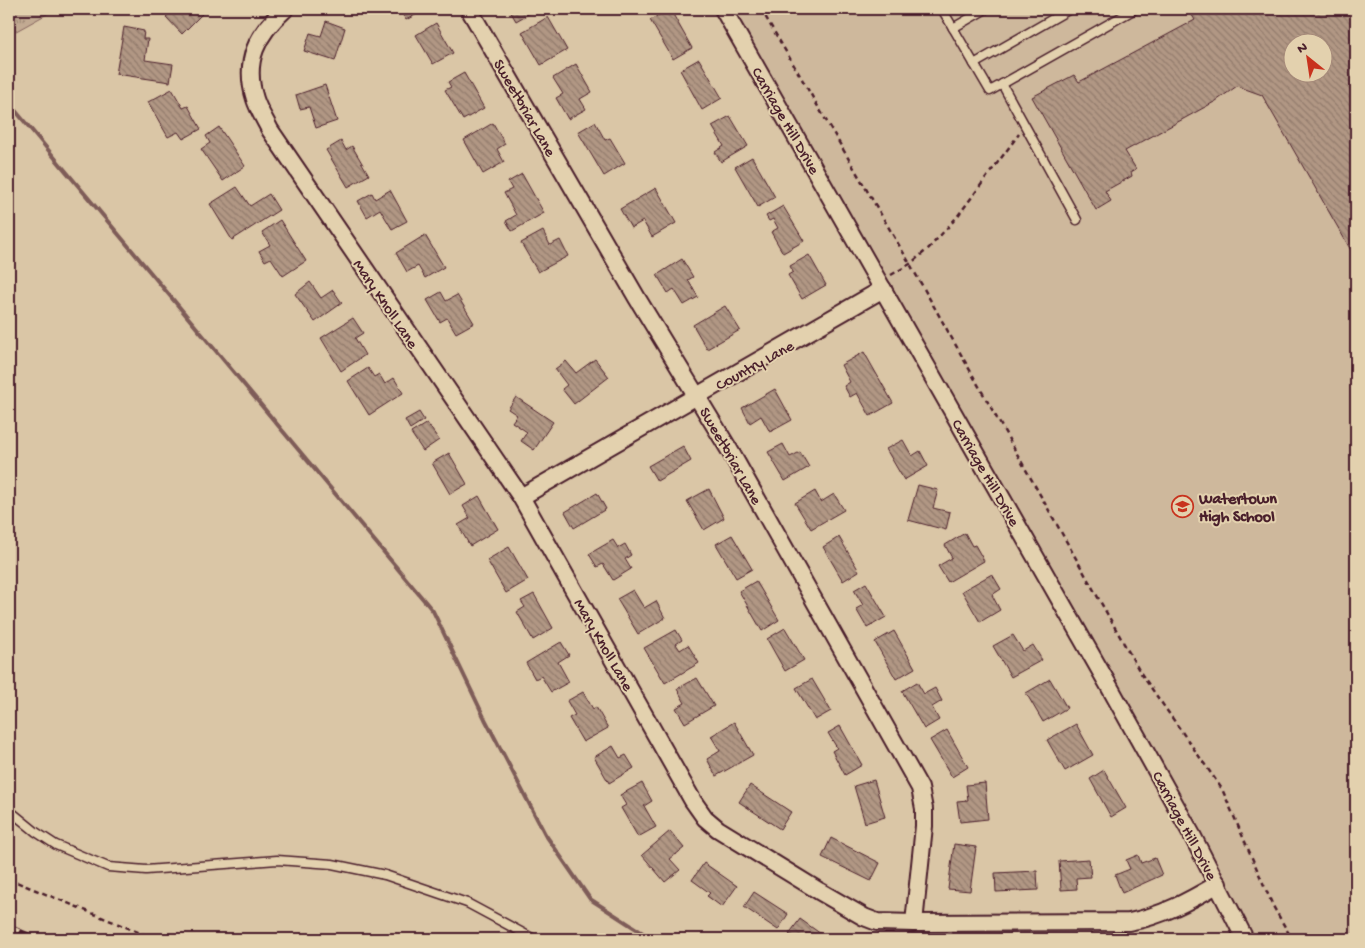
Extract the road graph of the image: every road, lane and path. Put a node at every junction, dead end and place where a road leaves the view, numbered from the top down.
1 (285, 9) edge
2 (469, 9) edge
3 (723, 9) edge
4 (760, 9) edge
5 (942, 9) edge
6 (986, 9) edge
7 (1070, 9) edge
8 (1135, 9) edge
9 (953, 28) junction
10 (974, 64) junction
11 (1002, 84) junction
12 (1025, 125) junction
13 (1077, 220) dead end
14 (910, 264) junction
15 (881, 285) junction
16 (698, 396) junction
17 (521, 497) junction
18 (9, 810) edge
19 (9, 879) edge
20 (1218, 884) junction
21 (914, 923) junction
22 (155, 939) edge
23 (534, 939) edge
24 (1245, 939) edge
25 (1292, 939) edge

1 - 17 street, Mary Knoll Lane
2 - 16 street, Sweetbriar Lane
3 - 15 street, Carriage Hill Drive
4 - 14 path
5 - 9 lane
6 - 9 lane
7 - 10 lane
8 - 11 lane
9 - 10 lane
10 - 11 lane
11 - 12 lane
12 - 13 lane
12 - 14 path
14 - 15 path
14 - 25 path
15 - 16 street, Country Lane
15 - 20 street, Carriage Hill Drive
16 - 17 street, Country Lane
16 - 21 street, Sweetbriar Lane
17 - 21 street, Mary Knoll Lane
18 - 23 lane
19 - 22 path
20 - 21 street, Mary Knoll Lane
20 - 24 street, Carriage Hill Drive

